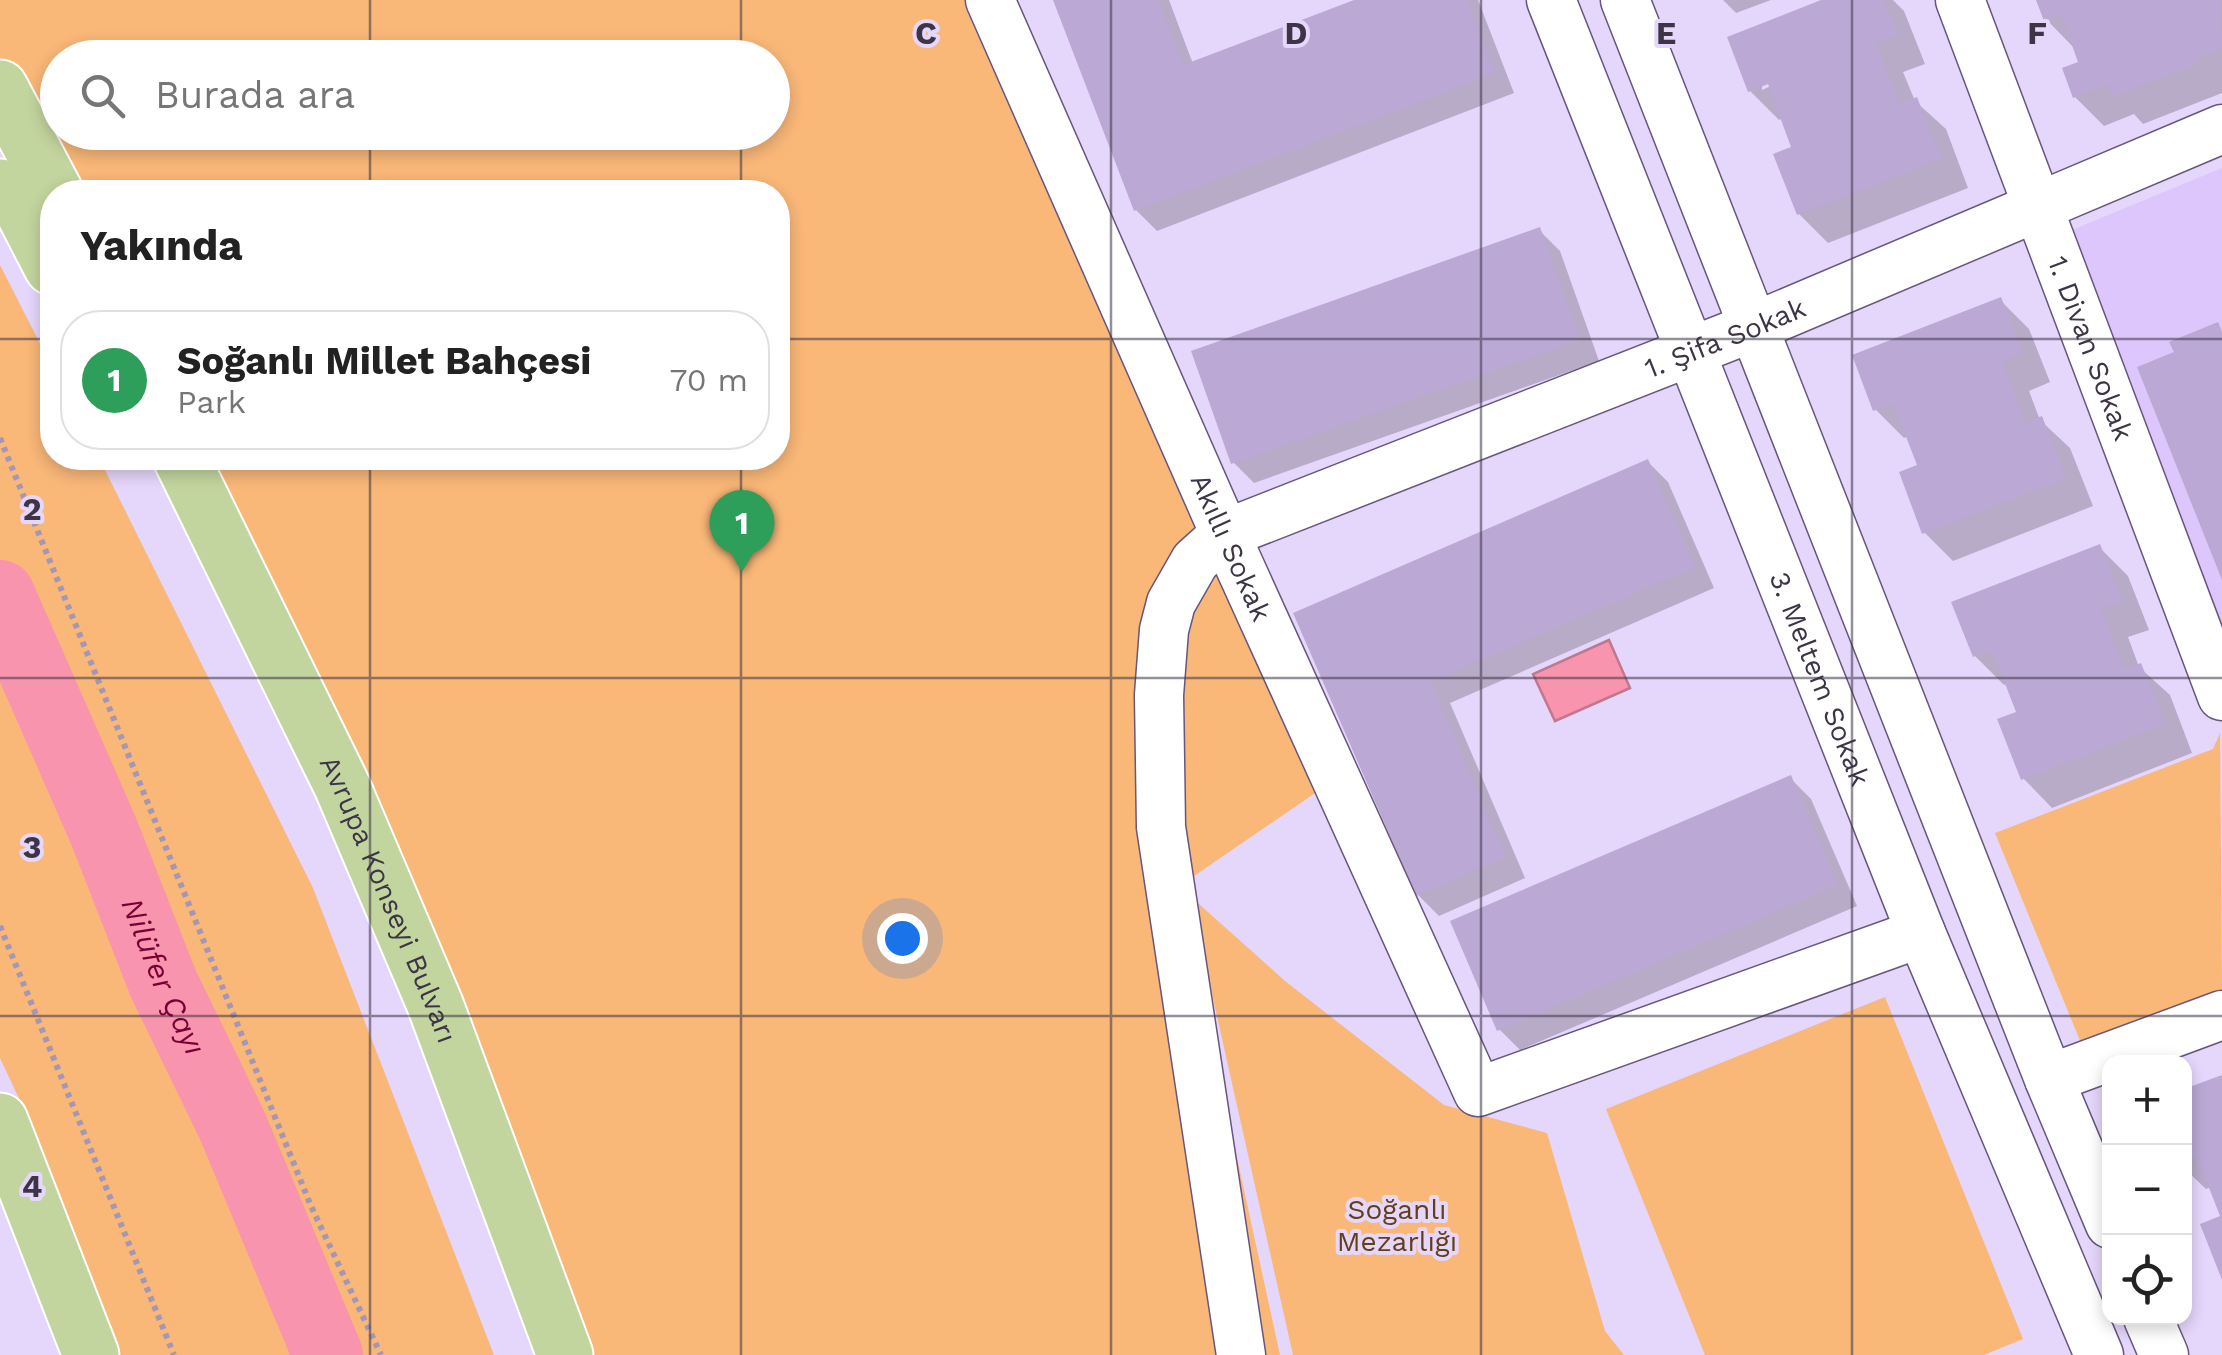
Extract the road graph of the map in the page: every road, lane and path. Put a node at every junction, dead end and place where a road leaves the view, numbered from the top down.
1 (990, 0) edge
2 (1551, 0) edge
3 (1626, 0) edge
4 (1960, 0) edge
5 (0, 88) edge
6 (2222, 130) edge
7 (48, 180) edge
8 (0, 187) edge
9 (2038, 206) junction
10 (40, 243) edge
11 (1756, 326) junction
12 (1688, 352) junction
13 (0, 438) edge
14 (170, 470) edge
15 (187, 470) edge
16 (1225, 534) junction
17 (243, 587) junction
18 (2222, 696) edge
19 (0, 926) edge
20 (1921, 933) junction
21 (2222, 1015) edge
22 (2048, 1079) junction
23 (0, 1121) edge
24 (2102, 1205) edge
25 (2151, 1325) edge
26 (91, 1355) edge
27 (174, 1355) edge
28 (380, 1355) edge
29 (565, 1355) edge
30 (1241, 1355) edge
31 (2099, 1355) edge
32 (2164, 1355) edge

1 - 16 street, Akıllı Sokak
2 - 12 street, 3. Meltem Sokak
3 - 11 street
4 - 9 street, 1. Divan Sokak
5 - 7 main road
6 - 9 street, 1. Şifa Sokak
8 - 10 main road
9 - 11 street, 1. Şifa Sokak
9 - 18 street, 1. Divan Sokak
11 - 12 street, 1. Şifa Sokak
11 - 22 street
12 - 16 street, 1. Şifa Sokak
12 - 20 street, 3. Meltem Sokak
13 - 28 path
14 - 17 main road
15 - 17 main road, Avrupa Konseyi Bulvarı
16 - 20 street, Akıllı Sokak
16 - 30 street
17 - 29 main road, Avrupa Konseyi Bulvarı
19 - 27 path
20 - 31 street, 3. Meltem Sokak
21 - 22 street
22 - 24 street
23 - 26 main road
25 - 32 street

